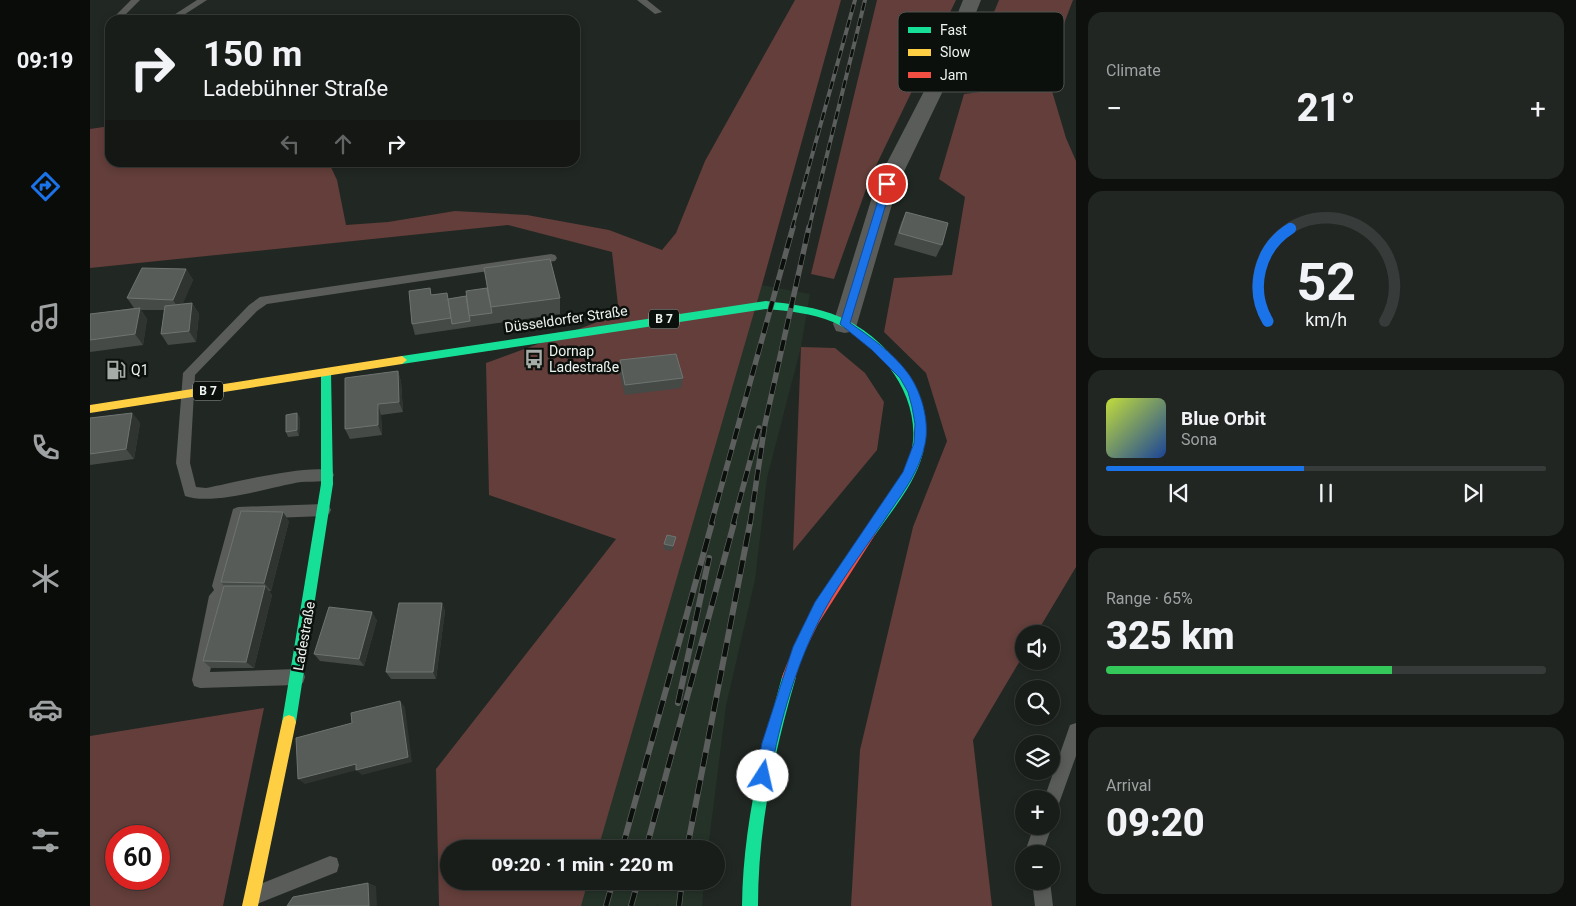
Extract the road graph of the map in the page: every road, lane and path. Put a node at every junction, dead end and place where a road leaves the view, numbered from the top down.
1 (136, 0) edge
2 (203, 0) edge
3 (642, 0) edge
4 (972, 0) edge
5 (658, 12) dead end
6 (967, 12) edge
7 (120, 15) edge
8 (178, 15) edge
9 (933, 92) edge
10 (551, 258) edge
11 (845, 324) junction
12 (326, 372) junction
13 (186, 394) junction
14 (90, 408) edge
15 (327, 475) junction
16 (324, 510) junction
17 (297, 677) junction
18 (1076, 731) edge
19 (1056, 790) edge
20 (330, 865) dead end
21 (1042, 890) edge
22 (252, 901) edge
23 (750, 906) edge
24 (1044, 906) edge

1 - 7 lane
2 - 8 lane
3 - 5 lane
4 - 6 street
9 - 11 street
10 - 13 lane
11 - 12 main road, Düsseldorfer Straße / B 7
11 - 23 main road, Düsseldorfer Straße / B 7
12 - 13 main road, Düsseldorfer Straße / B 7
12 - 15 main road, Ladestraße
13 - 14 main road, Düsseldorfer Straße / B 7
13 - 15 lane
15 - 16 main road, Ladestraße
16 - 17 main road, Ladestraße
16 - 17 lane
17 - 22 main road, Ladestraße
18 - 19 lane
20 - 22 lane, Ladestraße
21 - 24 lane

